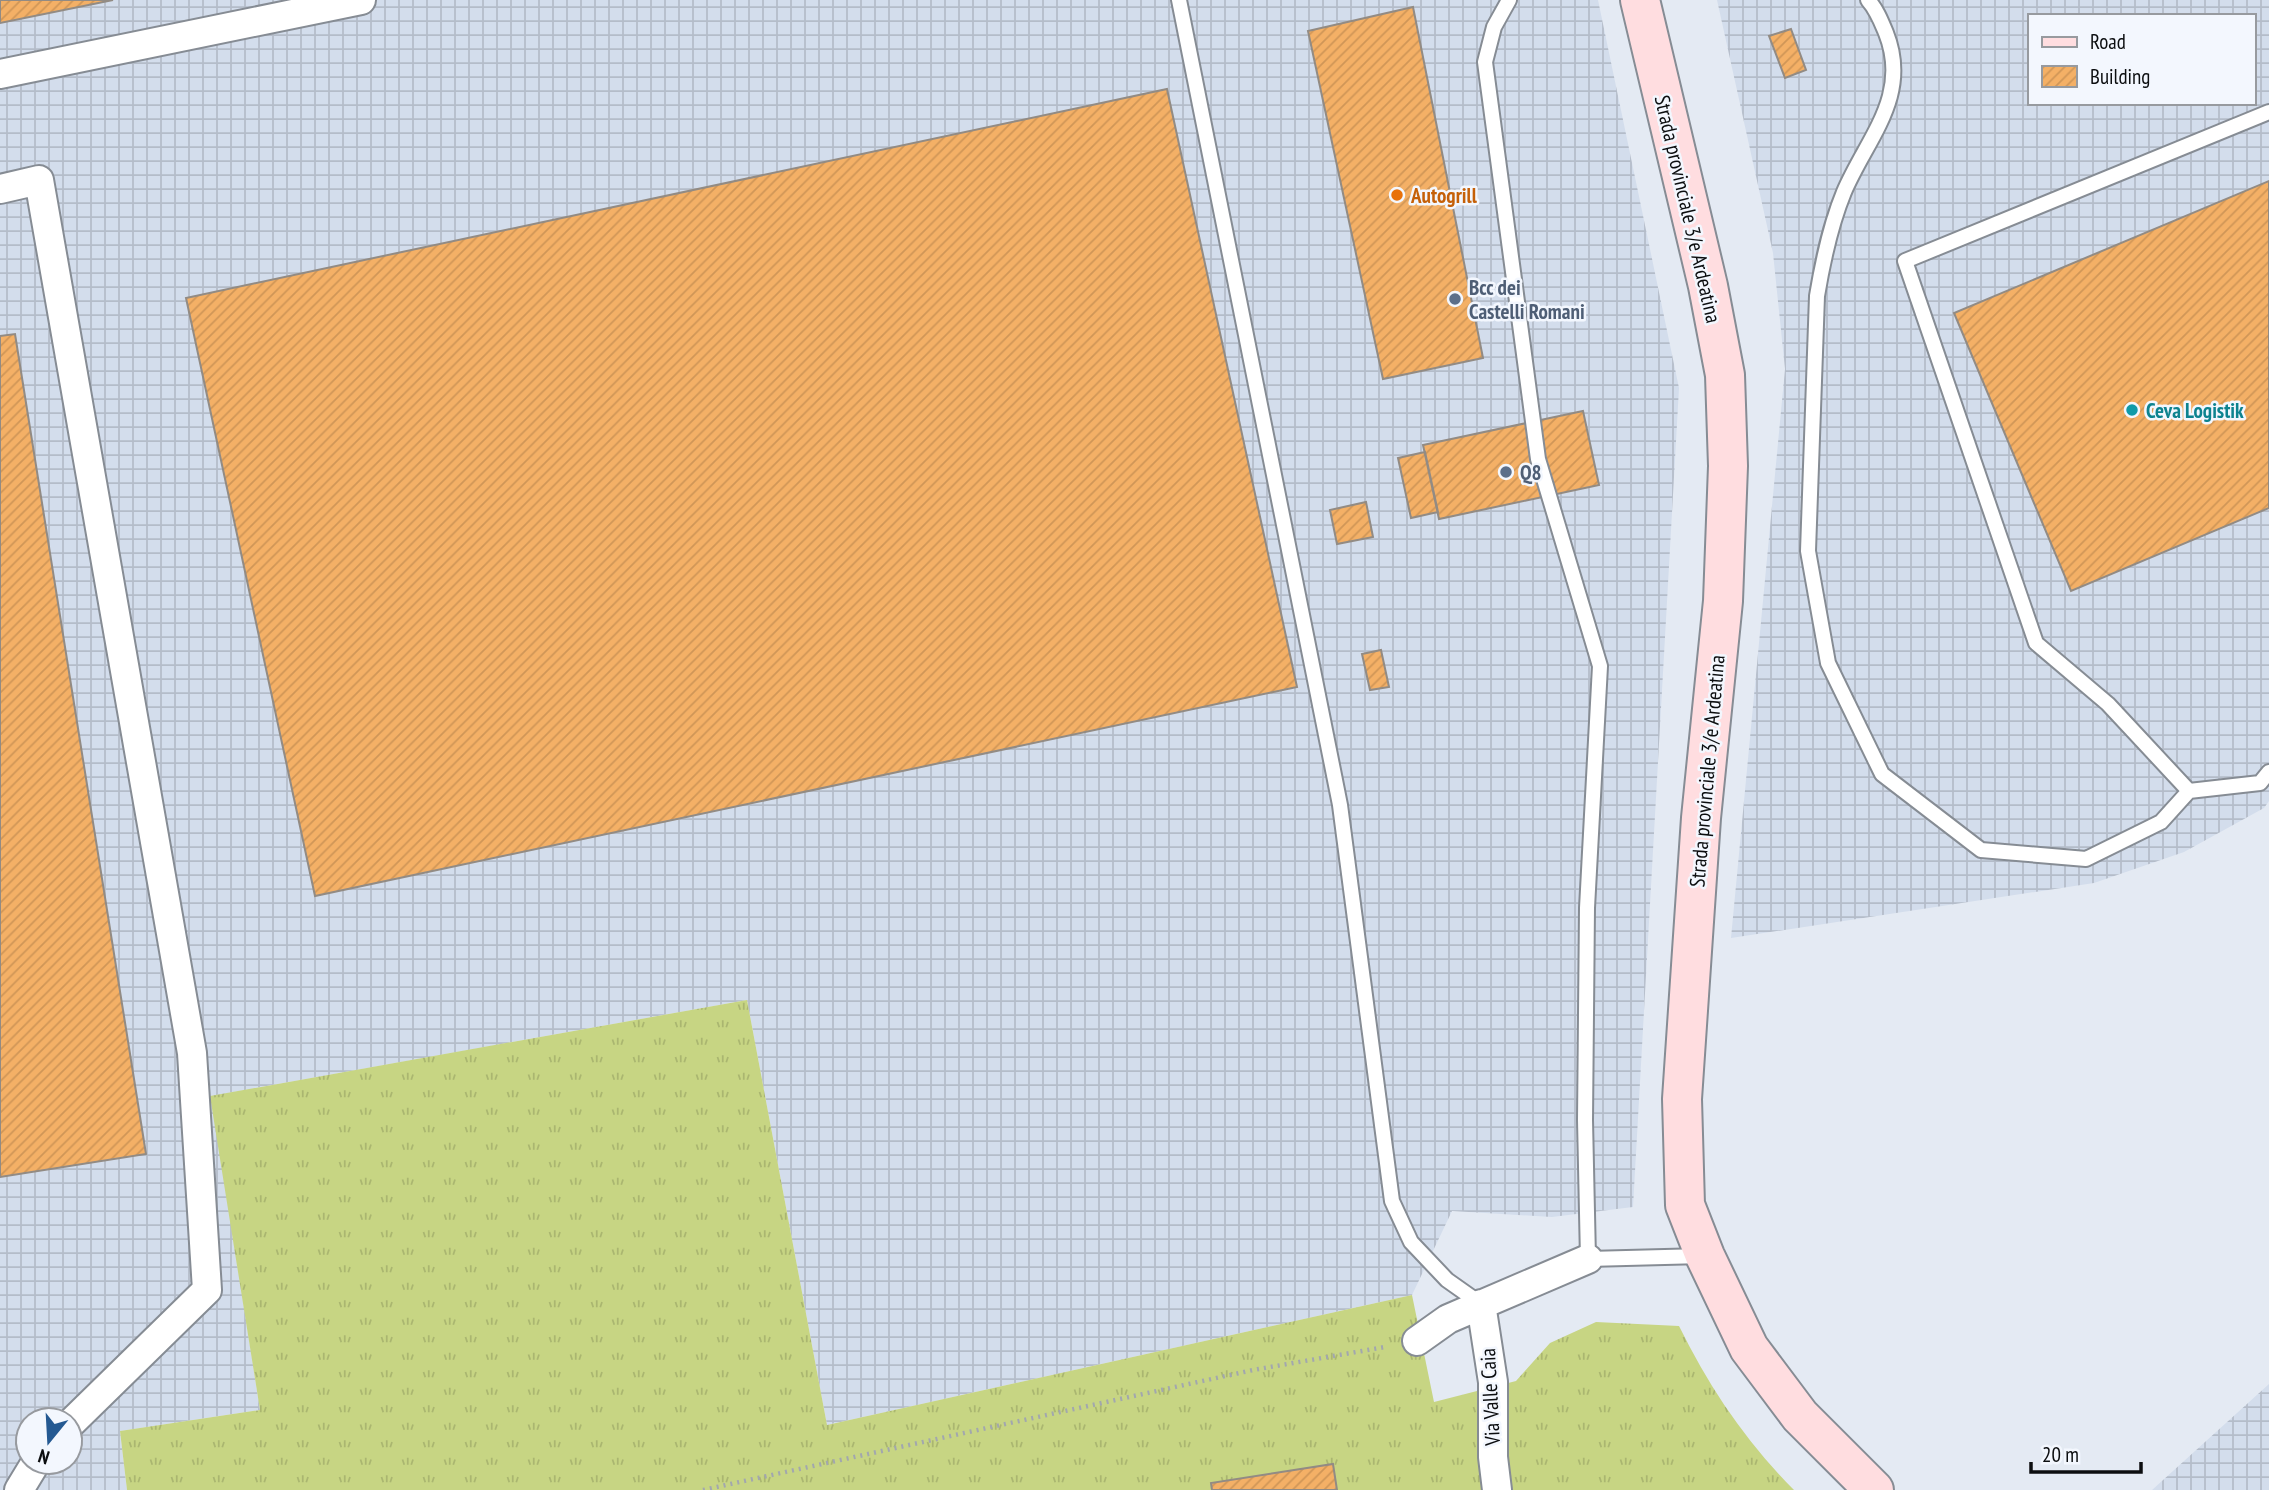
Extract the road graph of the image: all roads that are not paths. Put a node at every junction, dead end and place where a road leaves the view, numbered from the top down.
1 (362, 0) edge
2 (1180, 0) edge
3 (1509, 0) edge
4 (1640, 0) edge
5 (1868, 0) edge
6 (0, 74) edge
7 (2269, 113) edge
8 (0, 189) edge
9 (2269, 772) edge
10 (2189, 791) junction
11 (1705, 1256) junction
12 (1588, 1259) junction
13 (1481, 1304) junction
14 (1417, 1341) road end
15 (84, 1410) edge
16 (1497, 1490) edge
17 (1874, 1490) edge

1 - 6 street
2 - 13 lane
3 - 12 lane
4 - 11 main road, Strada provinciale 3/e Ardeatina
5 - 10 lane
7 - 10 lane
8 - 15 street
9 - 10 lane
11 - 12 lane
11 - 17 main road, Strada provinciale 3/e Ardeatina
12 - 13 street
13 - 14 street
13 - 16 street, Via Valle Caia

